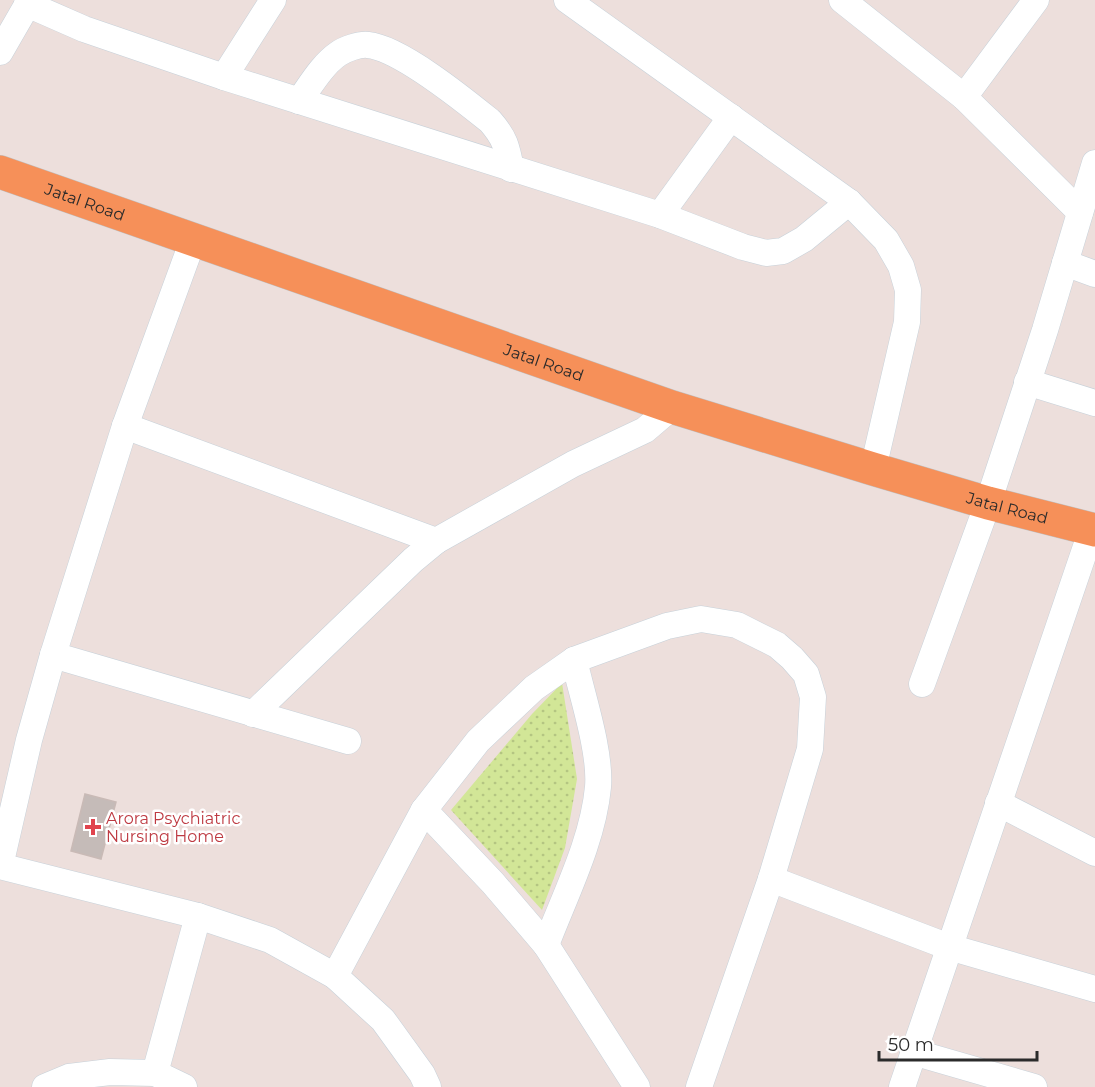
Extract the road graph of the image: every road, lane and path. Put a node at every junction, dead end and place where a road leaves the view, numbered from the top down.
1 (273, 0) edge
2 (567, 0) edge
3 (842, 0) edge
4 (1036, 0) edge
5 (28, 2) edge
6 (0, 52) edge
7 (224, 77) junction
8 (964, 97) junction
9 (299, 101) junction
10 (731, 117) junction
11 (511, 169) junction
12 (1094, 171) edge
13 (0, 172) edge
14 (849, 202) junction
15 (1080, 212) junction
16 (660, 215) junction
17 (193, 240) junction
18 (1065, 263) junction
19 (1095, 274) edge
20 (1027, 382) junction
21 (1095, 403) edge
22 (672, 407) junction
23 (125, 426) junction
24 (873, 469) junction
25 (988, 503) junction
26 (1094, 530) edge
27 (436, 541) junction
28 (52, 655) junction
29 (574, 660) junction
30 (922, 684) dead end
31 (253, 714) junction
32 (348, 741) dead end
33 (999, 803) junction
34 (424, 810) junction
35 (1095, 853) edge
36 (0, 866) edge
37 (771, 879) junction
38 (198, 916) junction
39 (546, 945) junction
40 (949, 947) junction
41 (335, 976) junction
42 (1095, 989) edge
43 (913, 1052) junction
44 (155, 1073) junction
45 (45, 1087) edge
46 (183, 1087) edge
47 (428, 1087) edge
48 (637, 1087) edge
49 (699, 1087) edge
50 (902, 1087) edge
51 (1034, 1087) edge

1 - 7 street
2 - 10 street
3 - 8 street
4 - 8 street
5 - 6 street
5 - 7 street
7 - 9 street
8 - 15 street
9 - 11 street
9 - 11 street
10 - 14 street
10 - 16 street
11 - 16 street
12 - 15 street
13 - 17 main road, Jatal Road
14 - 16 street
14 - 24 street
15 - 18 street
17 - 22 main road, Jatal Road
17 - 23 street
18 - 19 street
18 - 20 street
20 - 21 street
20 - 25 street
22 - 24 main road, Jatal Road
22 - 27 street
23 - 27 street
23 - 28 street
24 - 25 main road, Jatal Road
25 - 26 main road, Jatal Road
25 - 30 street
26 - 33 street
27 - 31 street
28 - 31 street
28 - 36 street
29 - 34 street
29 - 37 street
29 - 39 street
31 - 32 street
33 - 35 street
33 - 40 street
34 - 39 street
34 - 41 street
36 - 38 street
37 - 40 street
37 - 49 street
38 - 41 street
38 - 44 street
39 - 48 street
40 - 42 street
40 - 43 street
41 - 47 street
43 - 50 street
43 - 51 street
44 - 45 street
44 - 46 street

